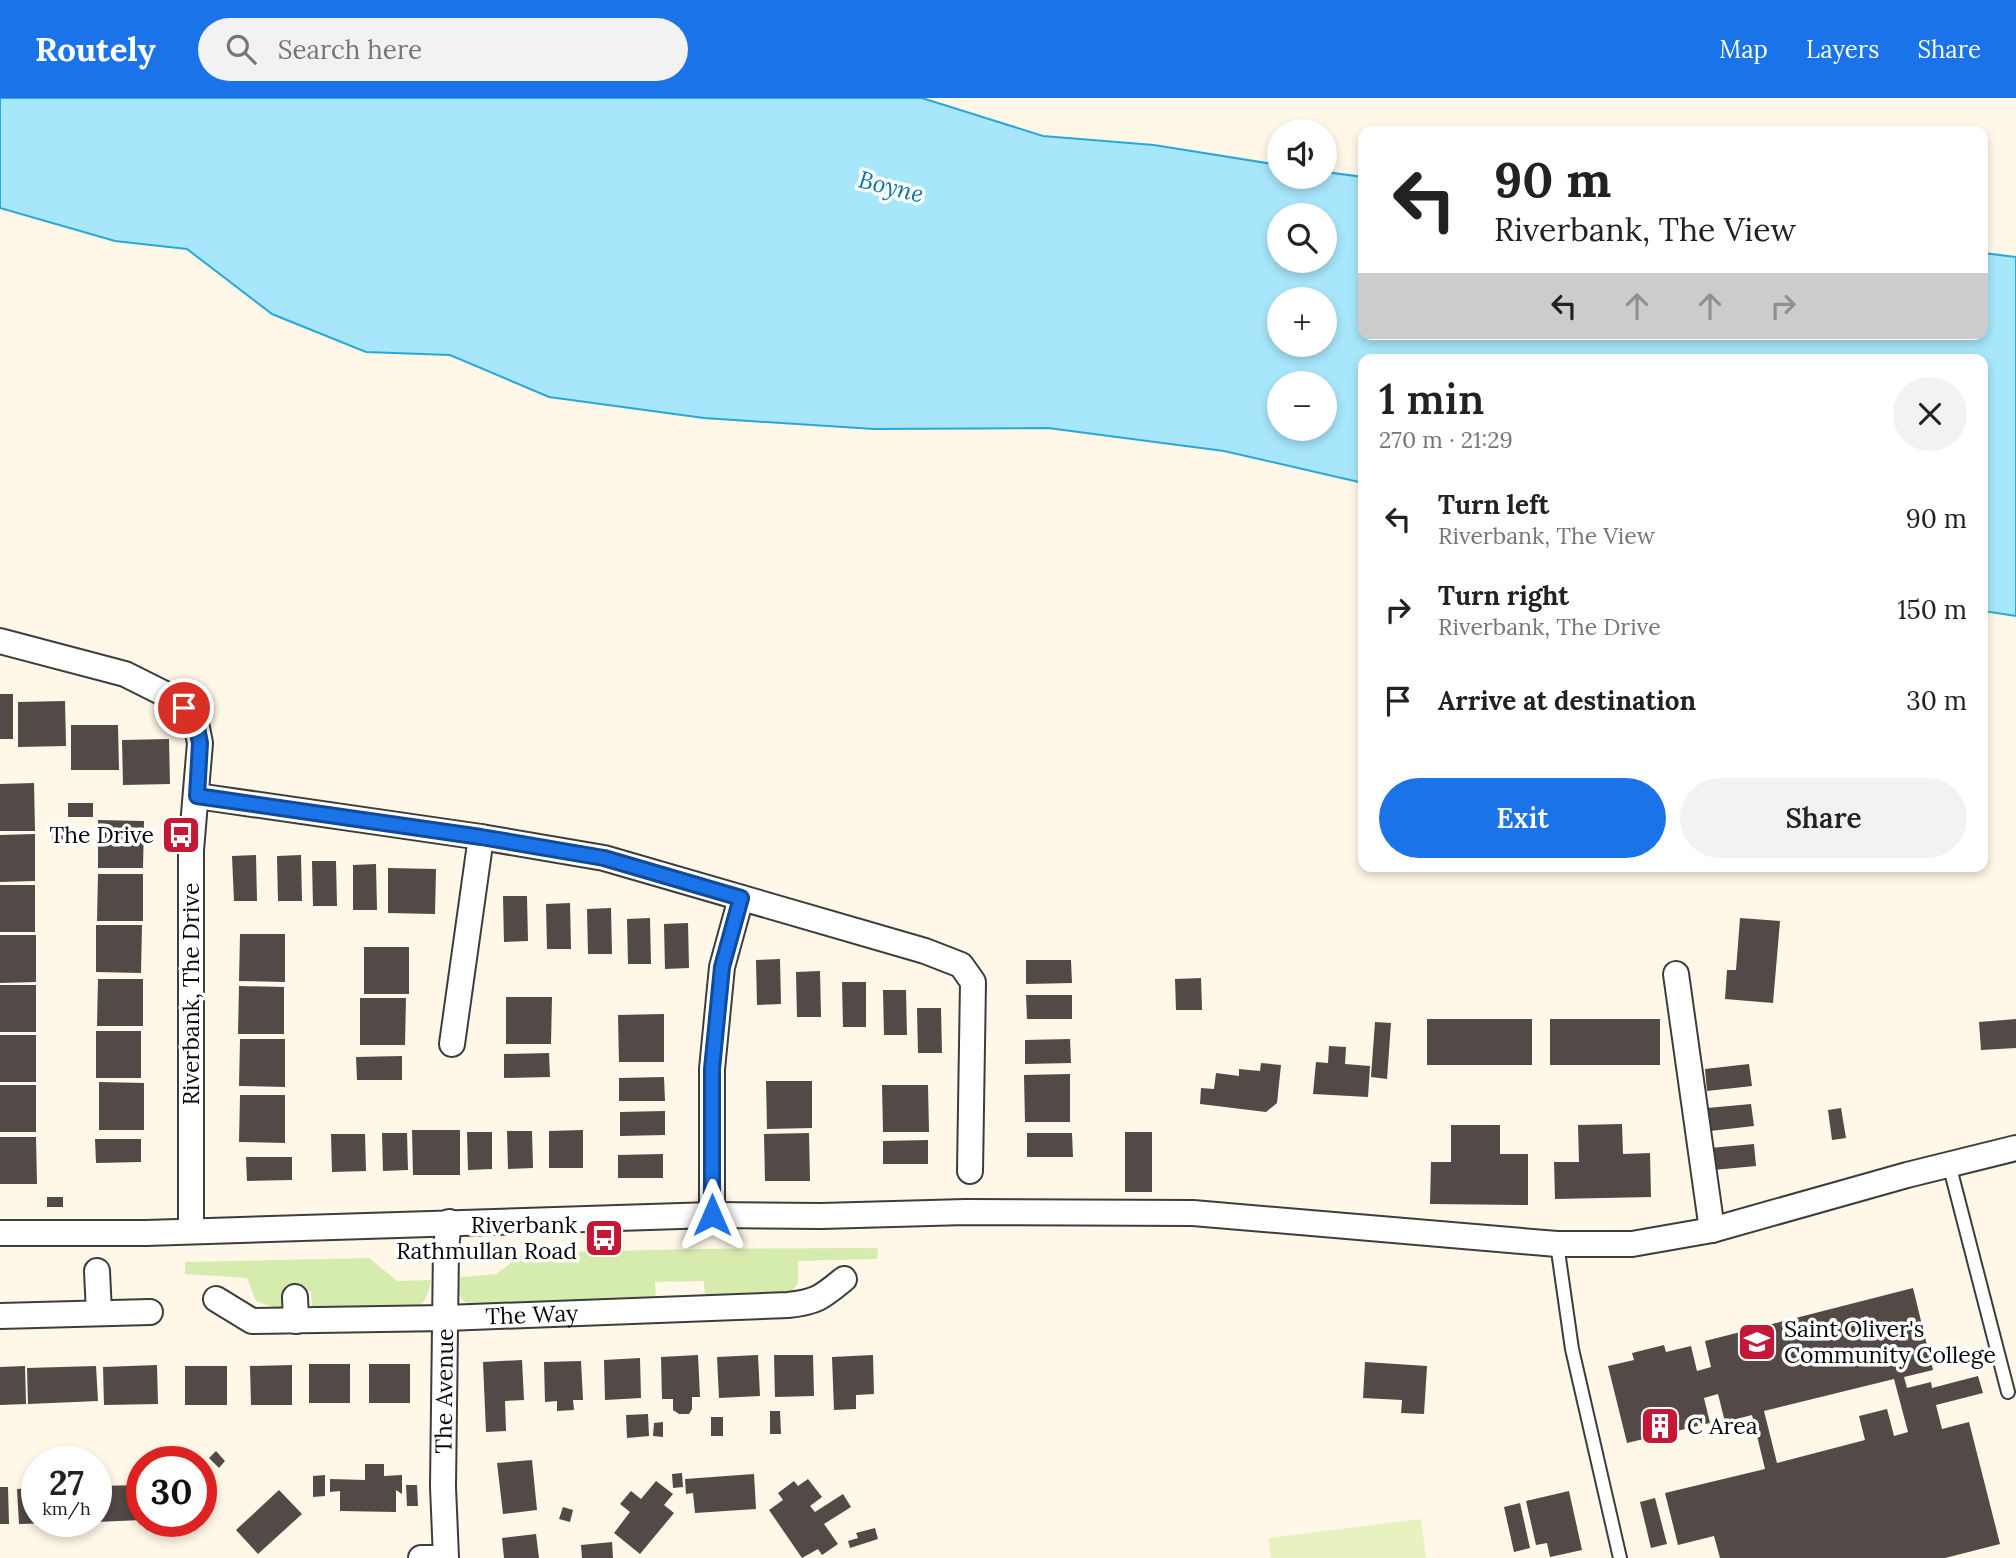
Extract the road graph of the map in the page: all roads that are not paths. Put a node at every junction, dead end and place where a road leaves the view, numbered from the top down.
1 (0, 641) edge
2 (197, 796) junction
3 (481, 837) junction
4 (741, 898) junction
5 (1676, 974) dead end
6 (452, 1044) dead end
7 (2016, 1148) edge
8 (1949, 1164) junction
9 (970, 1171) dead end
10 (712, 1215) junction
11 (449, 1222) junction
12 (1712, 1230) junction
13 (191, 1231) junction
14 (0, 1233) edge
15 (1557, 1244) junction
16 (97, 1271) dead end
17 (845, 1279) dead end
18 (216, 1299) dead end
19 (150, 1312) dead end
20 (99, 1313) junction
21 (0, 1316) edge
22 (446, 1318) junction
23 (2008, 1392) dead end
24 (421, 1558) edge
25 (446, 1558) edge
26 (1620, 1558) edge

1 - 2 street, Riverbank, The Drive
2 - 3 street
2 - 13 street, Riverbank, The Drive
3 - 4 street
3 - 6 street
4 - 9 street
4 - 10 street
5 - 12 street
7 - 8 street
8 - 12 street
8 - 23 lane
10 - 11 street
10 - 15 street
11 - 13 street
11 - 22 street, The Avenue
12 - 15 street
13 - 14 street
15 - 26 lane
16 - 20 street
17 - 22 street, The Way
18 - 22 street, The Way
19 - 20 street
20 - 21 street
22 - 25 street, The Avenue
24 - 25 street

